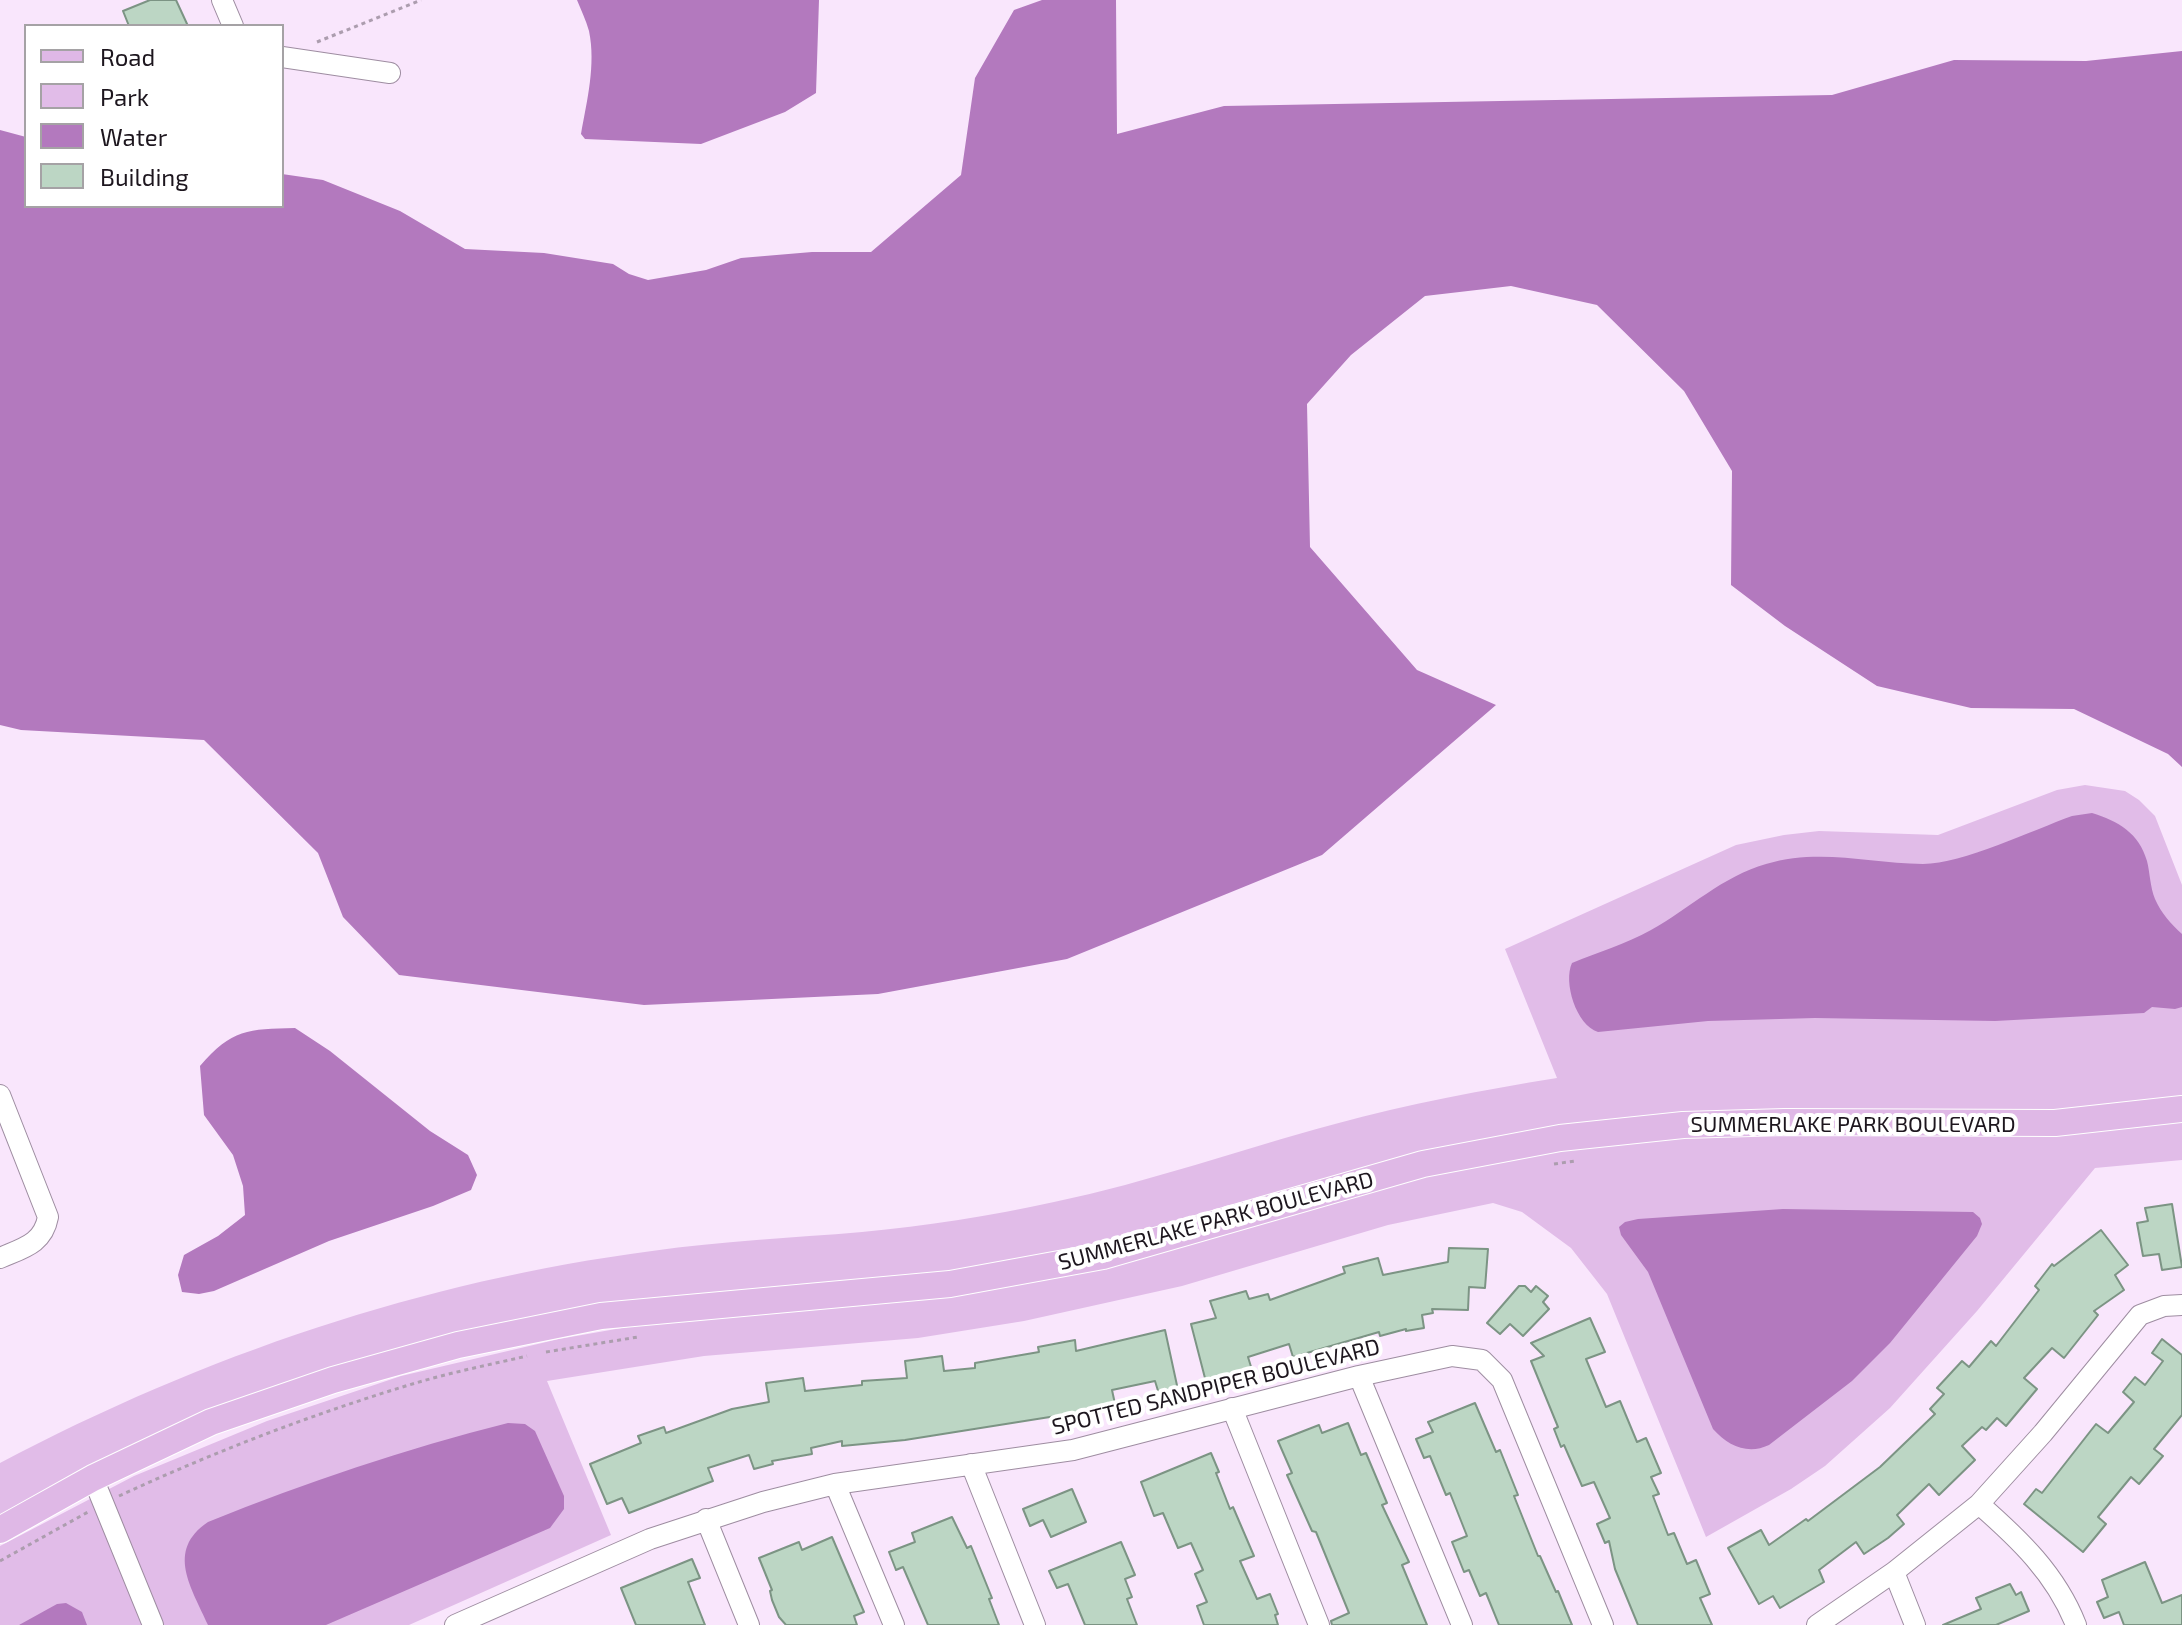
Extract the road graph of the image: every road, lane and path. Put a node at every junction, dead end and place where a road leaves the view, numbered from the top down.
1 (222, 0) edge
2 (421, 0) edge
3 (232, 24) edge
4 (317, 43) dead end
5 (284, 57) edge
6 (390, 73) dead end
7 (0, 1095) edge
8 (2182, 1109) edge
9 (0, 1258) edge
10 (2182, 1305) edge
11 (1359, 1376) junction
12 (1232, 1408) junction
13 (971, 1464) junction
14 (93, 1478) junction
15 (835, 1484) junction
16 (1979, 1504) junction
17 (706, 1519) junction
18 (0, 1530) edge
19 (1894, 1572) junction
20 (464, 1623) edge
21 (153, 1625) edge
22 (749, 1625) edge
23 (894, 1625) edge
24 (1035, 1625) edge
25 (1319, 1625) edge
26 (1462, 1625) edge
27 (1603, 1625) edge
28 (1817, 1625) edge
29 (1915, 1625) edge
30 (2076, 1625) edge

1 - 3 street
2 - 4 path
5 - 6 street
7 - 9 street
8 - 14 main road, SUMMERLAKE PARK BOULEVARD
10 - 16 street
11 - 12 street, SPOTTED SANDPIPER BOULEVARD
11 - 26 street
11 - 27 street, SPOTTED SANDPIPER BOULEVARD
12 - 13 street, SPOTTED SANDPIPER BOULEVARD
12 - 25 street
13 - 15 street, SPOTTED SANDPIPER BOULEVARD
13 - 24 street
14 - 18 main road, SUMMERLAKE PARK BOULEVARD
14 - 21 street
15 - 17 street, SPOTTED SANDPIPER BOULEVARD
15 - 23 street
16 - 19 street
16 - 30 street
17 - 20 street, SPOTTED SANDPIPER BOULEVARD
17 - 22 street
19 - 28 street
19 - 29 street

